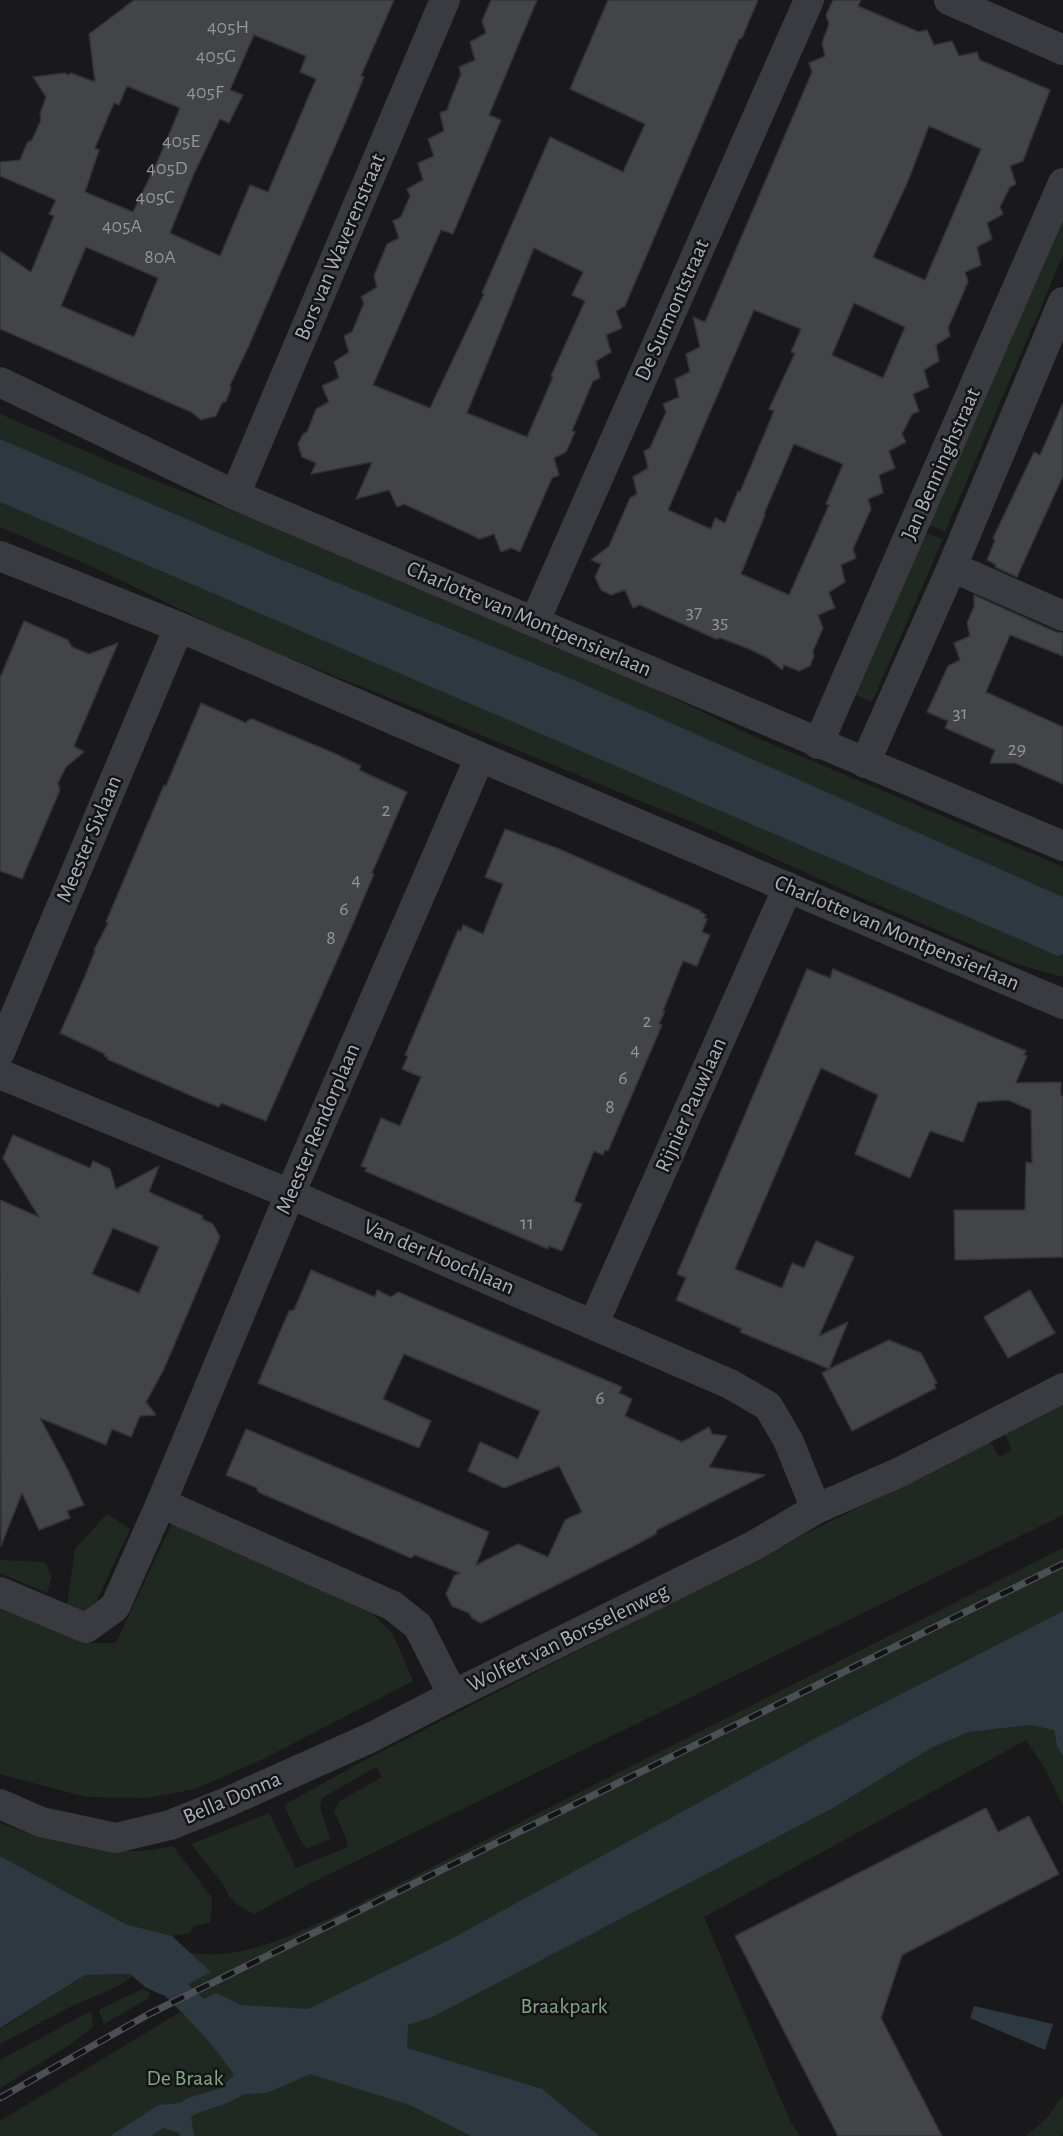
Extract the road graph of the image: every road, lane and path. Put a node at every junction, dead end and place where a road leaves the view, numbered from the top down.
1 (446, 0) edge
2 (809, 0) edge
3 (949, 0) edge
4 (1063, 50) edge
5 (1063, 183) edge
6 (1063, 302) edge
7 (1056, 340) edge
8 (0, 382) edge
9 (235, 495) junction
10 (0, 556) edge
11 (952, 567) junction
12 (1063, 616) edge
13 (535, 621) junction
14 (179, 627) junction
15 (818, 744) junction
16 (480, 757) junction
17 (864, 763) junction
18 (1063, 846) edge
19 (788, 887) junction
20 (1063, 1004) edge
21 (0, 1052) edge
22 (0, 1074) edge
23 (290, 1194) junction
24 (594, 1323) junction
25 (1063, 1388) edge
26 (161, 1503) junction
27 (816, 1509) junction
28 (0, 1592) edge
29 (453, 1695) junction
30 (0, 1804) edge

1 - 9 street, Bors van Waverenstraat
2 - 13 street, De Surmontstraat
3 - 4 street
5 - 15 street, Jan Benninghstraat
6 - 7 street
7 - 11 street
8 - 9 street, Charlotte van Montpensierlaan
9 - 13 street, Charlotte van Montpensierlaan
10 - 14 street, Charlotte van Montpensierlaan
11 - 12 street
11 - 17 street
13 - 15 street, Charlotte van Montpensierlaan
14 - 16 street, Charlotte van Montpensierlaan
14 - 21 street, Meester Sixlaan
15 - 17 street, Charlotte van Montpensierlaan
16 - 19 street, Charlotte van Montpensierlaan
16 - 23 street, Meester Rendorplaan
17 - 18 street, Charlotte van Montpensierlaan
19 - 20 street, Charlotte van Montpensierlaan
19 - 24 street, Rijnier Pauwlaan
22 - 23 street, Van der Hoochlaan
23 - 24 street, Van der Hoochlaan
23 - 26 street, Meester Rendorplaan
24 - 27 street, Van der Hoochlaan
25 - 27 street, Wolfert van Borsselenweg
26 - 28 street
26 - 29 street, Wolfert van Borsselenweg
27 - 29 street, Wolfert van Borsselenweg
29 - 30 street, Bella Donna

